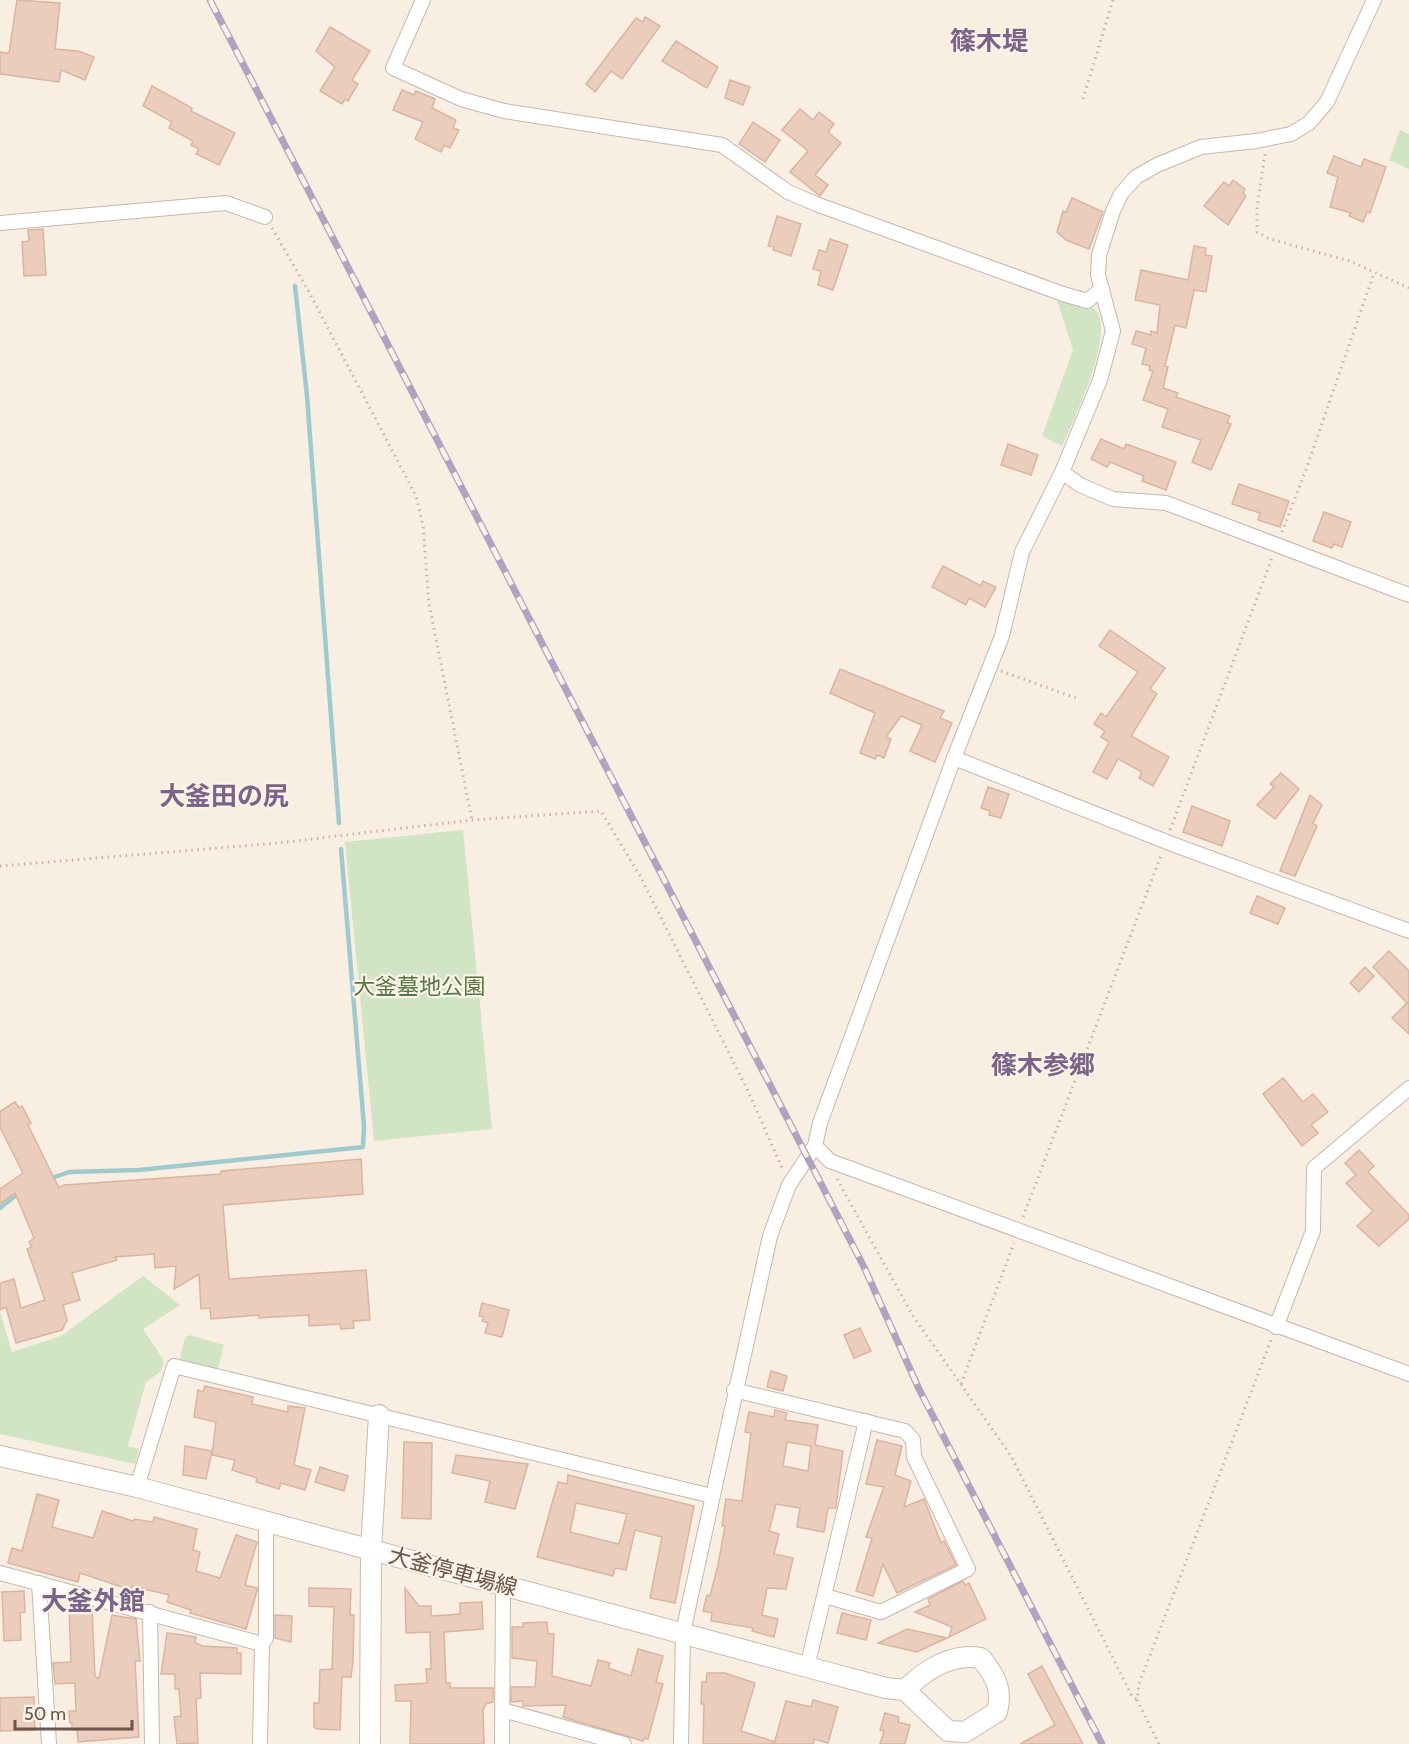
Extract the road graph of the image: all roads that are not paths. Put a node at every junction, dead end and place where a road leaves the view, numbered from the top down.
1 (423, 0) edge
2 (1374, 0) edge
3 (265, 217) road end
4 (0, 223) edge
5 (1102, 289) junction
6 (1062, 472) junction
7 (1409, 596) edge
8 (954, 758) junction
9 (1409, 931) edge
10 (1409, 1088) edge
11 (815, 1146) junction
12 (1276, 1327) junction
13 (1409, 1374) edge
14 (734, 1390) junction
15 (379, 1415) junction
16 (866, 1421) junction
17 (0, 1456) edge
18 (137, 1487) junction
19 (712, 1496) junction
20 (266, 1522) junction
21 (371, 1550) junction
22 (0, 1573) edge
23 (39, 1583) junction
24 (503, 1584) junction
25 (825, 1596) junction
26 (150, 1612) junction
27 (683, 1632) junction
28 (262, 1644) junction
29 (807, 1667) junction
30 (905, 1690) junction
31 (502, 1710) junction
32 (594, 1740) edge
33 (49, 1744) edge
34 (152, 1744) edge
35 (260, 1744) edge
36 (370, 1744) edge
37 (502, 1744) edge
38 (624, 1744) edge
39 (681, 1744) edge

1 - 5 street
2 - 5 street
3 - 4 street
5 - 6 street
6 - 7 street
6 - 8 street
8 - 9 street
8 - 11 street
10 - 12 street
11 - 12 street
11 - 14 street
12 - 13 street
14 - 16 street
14 - 19 street
15 - 18 street
15 - 19 street
15 - 21 main road
16 - 25 street
16 - 25 street
17 - 18 main road, 大釜停車場線
18 - 20 main road, 大釜停車場線
19 - 27 street
20 - 21 main road, 大釜停車場線
20 - 28 street
21 - 24 main road, 大釜停車場線
21 - 36 main road
22 - 23 street
23 - 26 street
23 - 33 street
24 - 27 main road, 大釜停車場線
24 - 31 street
25 - 29 street
26 - 28 street
26 - 34 street
27 - 29 main road, 大釜停車場線
27 - 39 street
28 - 35 street
29 - 30 main road, 大釜停車場線
30 - 30 main road
31 - 32 street
31 - 37 street
32 - 38 street

